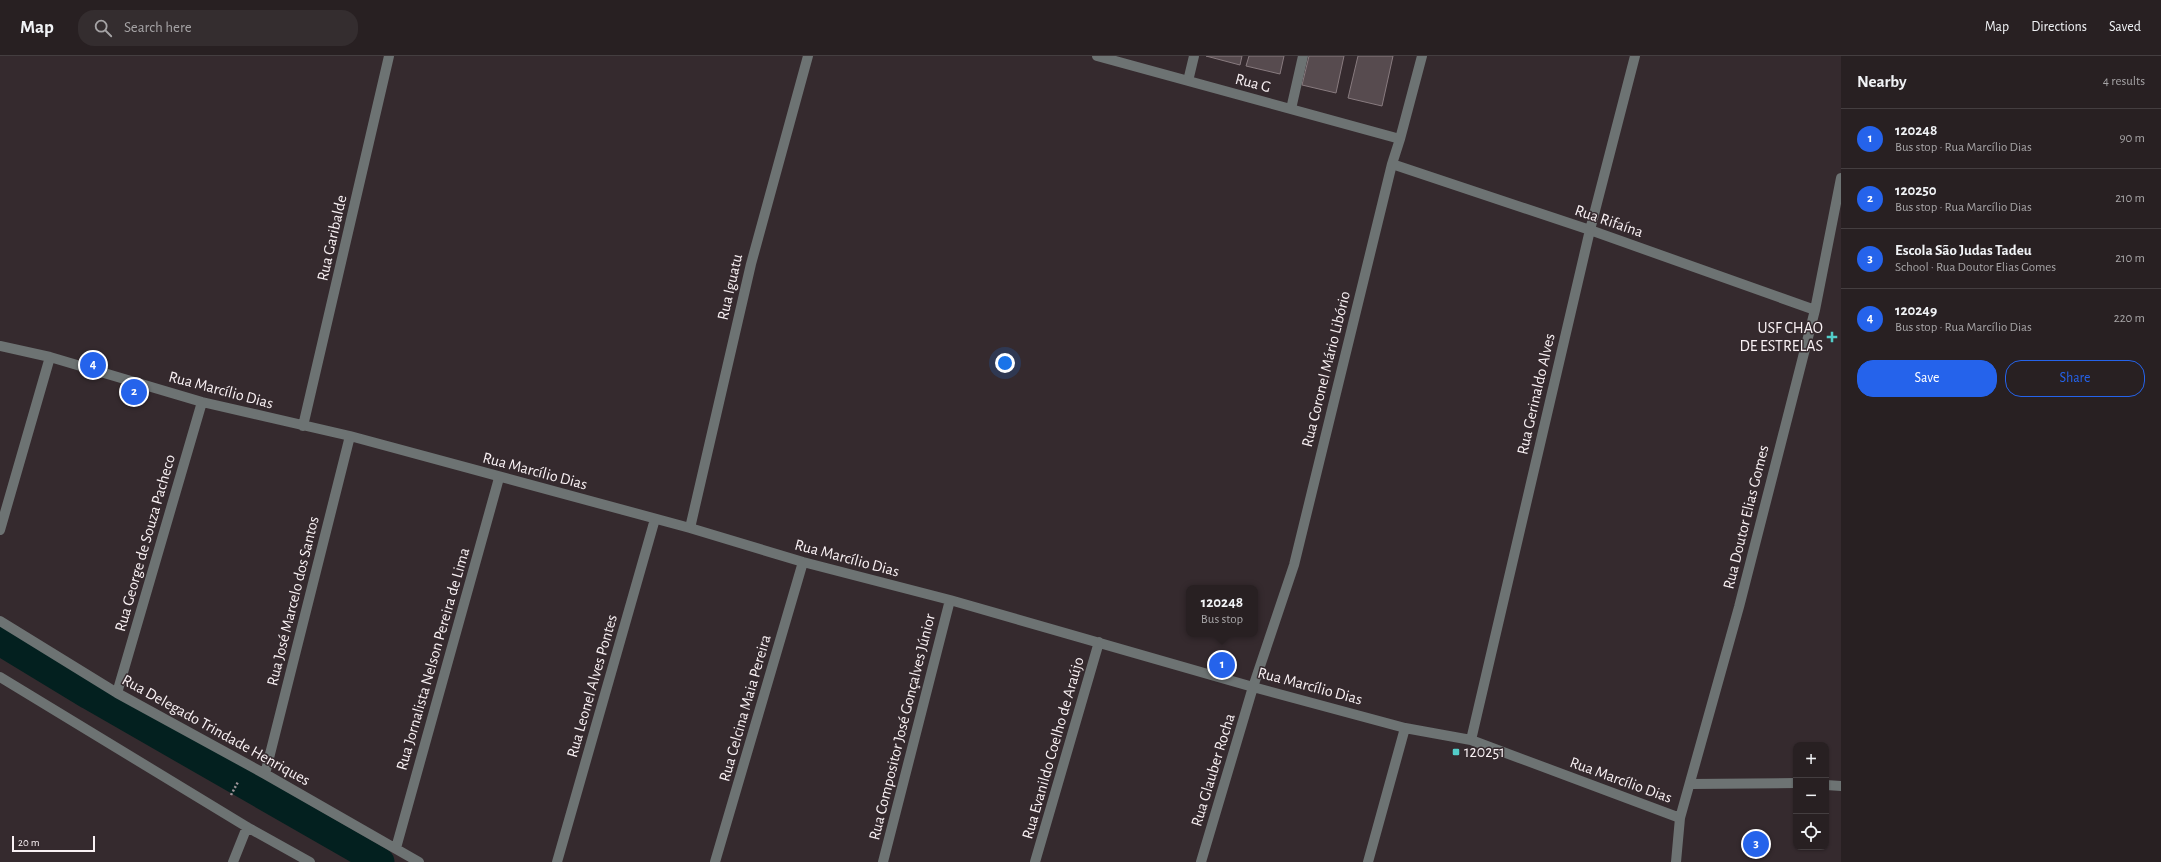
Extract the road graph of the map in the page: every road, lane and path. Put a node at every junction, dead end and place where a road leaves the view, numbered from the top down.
1 (390, 56) edge
2 (808, 56) edge
3 (1097, 56) edge
4 (1194, 56) edge
5 (1303, 56) edge
6 (1422, 56) edge
7 (1635, 56) edge
8 (1188, 81) junction
9 (1291, 109) junction
10 (1400, 139) junction
11 (1392, 164) junction
12 (1841, 178) edge
13 (1590, 230) junction
14 (1815, 310) junction
15 (0, 346) edge
16 (50, 357) junction
17 (202, 402) junction
18 (303, 426) junction
19 (350, 436) junction
20 (499, 478) junction
21 (655, 519) junction
22 (690, 528) junction
23 (0, 530) edge
24 (803, 562) junction
25 (950, 600) junction
26 (0, 621) edge
27 (1099, 642) junction
28 (0, 677) edge
29 (1253, 687) junction
30 (117, 693) junction
31 (1405, 728) junction
32 (1471, 740) junction
33 (265, 774) junction
34 (240, 776) dead end
35 (1793, 783) edge
36 (1691, 784) junction
37 (1829, 785) edge
38 (1841, 786) edge
39 (230, 799) dead end
40 (1680, 818) junction
41 (247, 827) junction
42 (396, 848) junction
43 (233, 862) edge
44 (310, 862) edge
45 (419, 862) edge
46 (557, 862) edge
47 (715, 862) edge
48 (883, 862) edge
49 (1035, 862) edge
50 (1201, 862) edge
51 (1368, 862) edge
52 (1676, 862) edge

1 - 18 street, Rua Garibalde
2 - 22 street, Rua Iguatu
3 - 8 street, Rua G
4 - 8 street
5 - 9 street
6 - 10 street, Rua Coronel Mário Libório
7 - 13 street, Rua Gerinaldo Alves
8 - 9 street, Rua G
9 - 10 street, Rua G
10 - 11 street, Rua Coronel Mário Libório
11 - 13 street, Rua Rifaína
11 - 29 street, Rua Coronel Mário Libório
12 - 14 street, Rua Doutor Elias Gomes
13 - 14 street, Rua Rifaína
13 - 32 street, Rua Gerinaldo Alves
14 - 36 street, Rua Doutor Elias Gomes
15 - 16 street, Rua Marcílio Dias
16 - 17 street, Rua Marcílio Dias
16 - 23 street
17 - 18 street, Rua Marcílio Dias
17 - 30 street, Rua George de Souza Pacheco
18 - 19 street, Rua Marcílio Dias
19 - 20 street, Rua Marcílio Dias
19 - 33 street, Rua José Marcelo dos Santos
20 - 21 street, Rua Marcílio Dias
20 - 42 street, Rua Jornalista Nelson Pereira de Lima
21 - 22 street, Rua Marcílio Dias
21 - 46 street, Rua Leonel Alves Pontes
22 - 24 street, Rua Marcílio Dias
24 - 25 street, Rua Marcílio Dias
24 - 47 street, Rua Celcina Maia Pereira
25 - 27 street, Rua Marcílio Dias
25 - 48 street, Rua Compositor José Gonçalves Júnior
26 - 30 street, Rua Delegado Trindade Henriques
27 - 29 street, Rua Marcílio Dias
27 - 49 street, Rua Evanildo Coelho de Araújo
28 - 41 street
29 - 31 street, Rua Marcílio Dias
29 - 50 street, Rua Glauber Rocha
30 - 33 street, Rua Delegado Trindade Henriques
31 - 32 street, Rua Marcílio Dias
31 - 51 street
32 - 40 street, Rua Marcílio Dias
33 - 42 street, Rua Delegado Trindade Henriques
34 - 39 path
35 - 36 street
36 - 40 street, Rua Doutor Elias Gomes
37 - 38 street
40 - 52 street, Rua Doutor Elias Gomes
41 - 43 street
41 - 44 street
42 - 45 street, Rua Delegado Trindade Henriques

